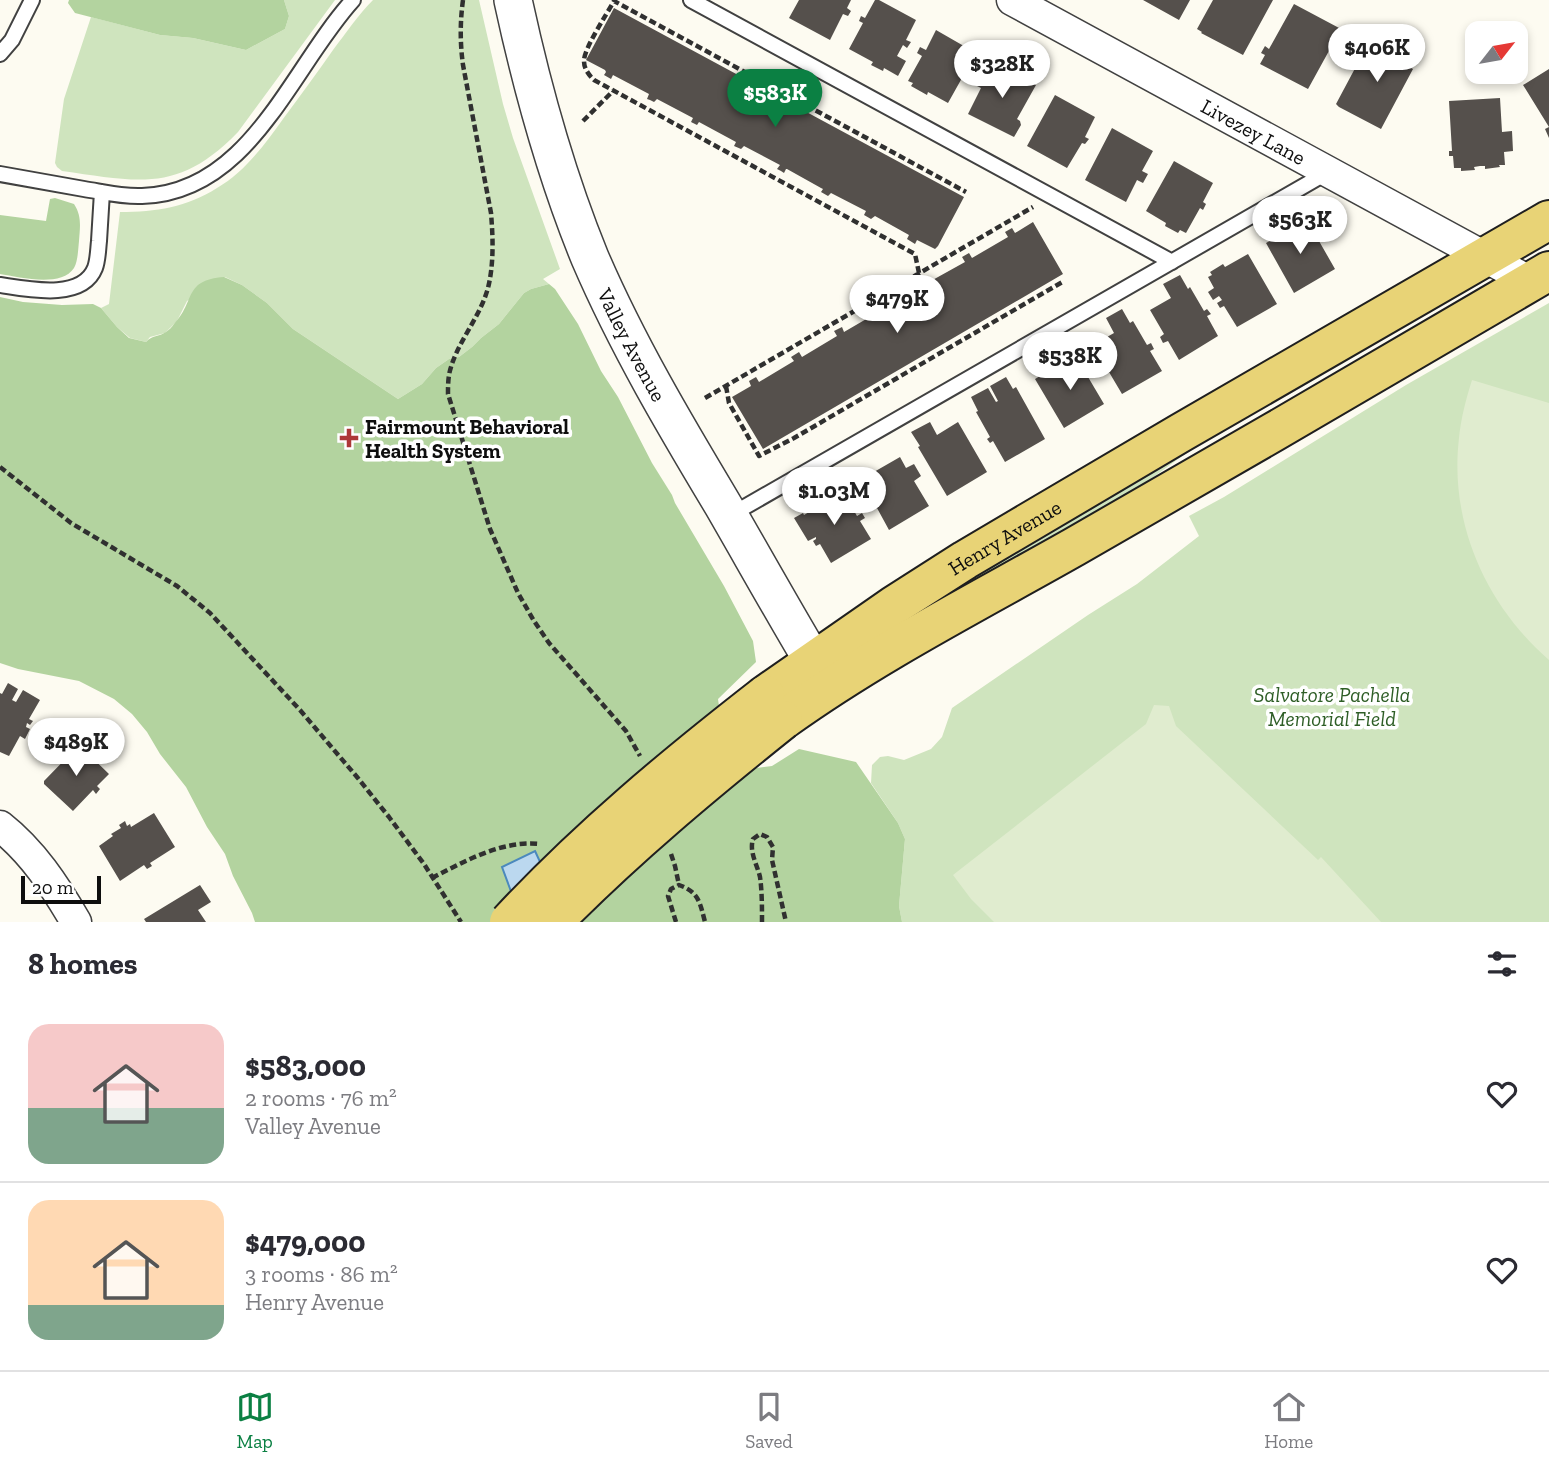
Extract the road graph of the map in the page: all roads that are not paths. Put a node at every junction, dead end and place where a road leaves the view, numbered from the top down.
1 (32, 0) edge
2 (353, 0) edge
3 (513, 0) edge
4 (691, 0) edge
5 (1012, 0) edge
6 (0, 54) edge
7 (1328, 172) junction
8 (0, 174) edge
9 (102, 192) junction
10 (1549, 220) edge
11 (1484, 257) junction
12 (1172, 262) junction
13 (1543, 281) edge
14 (0, 285) edge
15 (729, 516) junction
16 (813, 661) junction
17 (774, 708) junction
18 (0, 826) edge
19 (76, 922) edge
20 (509, 922) edge
21 (553, 922) edge

1 - 6 lane
2 - 9 lane
3 - 15 street, Valley Avenue
4 - 12 lane
5 - 7 street, Livezey Lane
7 - 11 street, Livezey Lane
7 - 12 lane
8 - 9 lane
9 - 14 lane
10 - 11 main road, Henry Avenue
11 - 13 street, Livezey Lane
11 - 16 main road, Henry Avenue
12 - 15 lane
13 - 17 main road, Henry Avenue
15 - 16 street, Valley Avenue
16 - 17 main road, Henry Avenue
17 - 20 main road, Henry Avenue, bridge
17 - 21 main road, Henry Avenue, bridge
18 - 19 street

